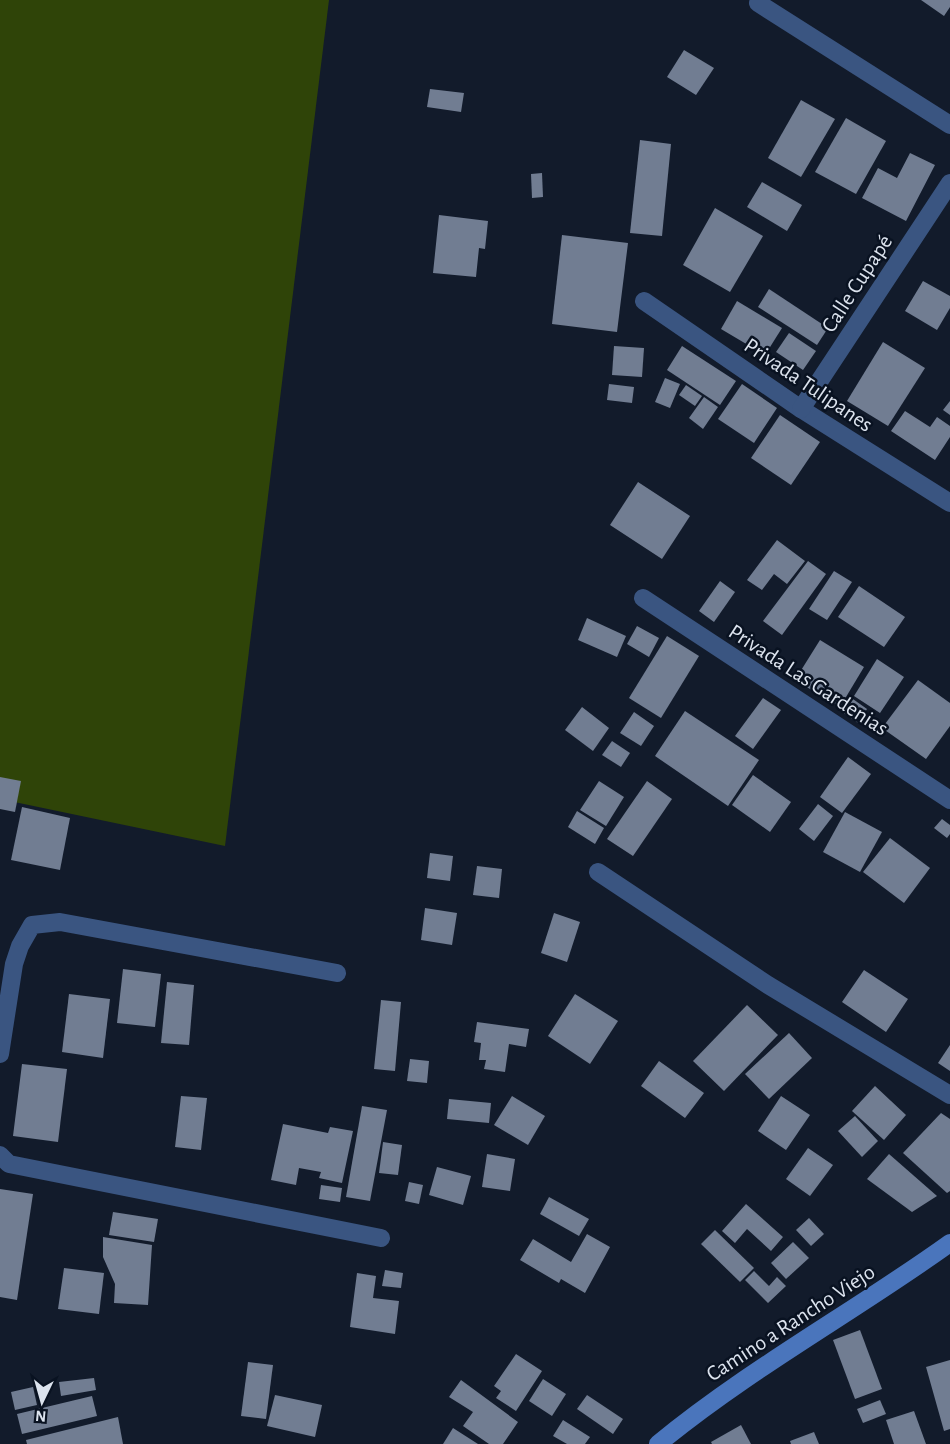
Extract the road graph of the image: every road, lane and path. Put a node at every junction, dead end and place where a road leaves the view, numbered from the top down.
1 (758, 3) dead end
2 (950, 125) edge
3 (950, 183) edge
4 (645, 301) dead end
5 (801, 409) junction
6 (950, 503) edge
7 (643, 598) dead end
8 (950, 800) edge
9 (598, 872) dead end
10 (7, 964) edge
11 (337, 973) dead end
12 (0, 1054) edge
13 (950, 1095) edge
14 (0, 1155) edge
15 (381, 1238) dead end
16 (950, 1243) edge
17 (658, 1444) edge

1 - 2 street
3 - 5 street, Calle Cupapé
4 - 5 street, Privada Tulipanes
5 - 6 street, Privada Tulipanes
7 - 8 street, Privada Las Gardenias
9 - 13 street
10 - 11 street
10 - 12 street
14 - 15 street
16 - 17 street, Camino a Rancho Viejo

